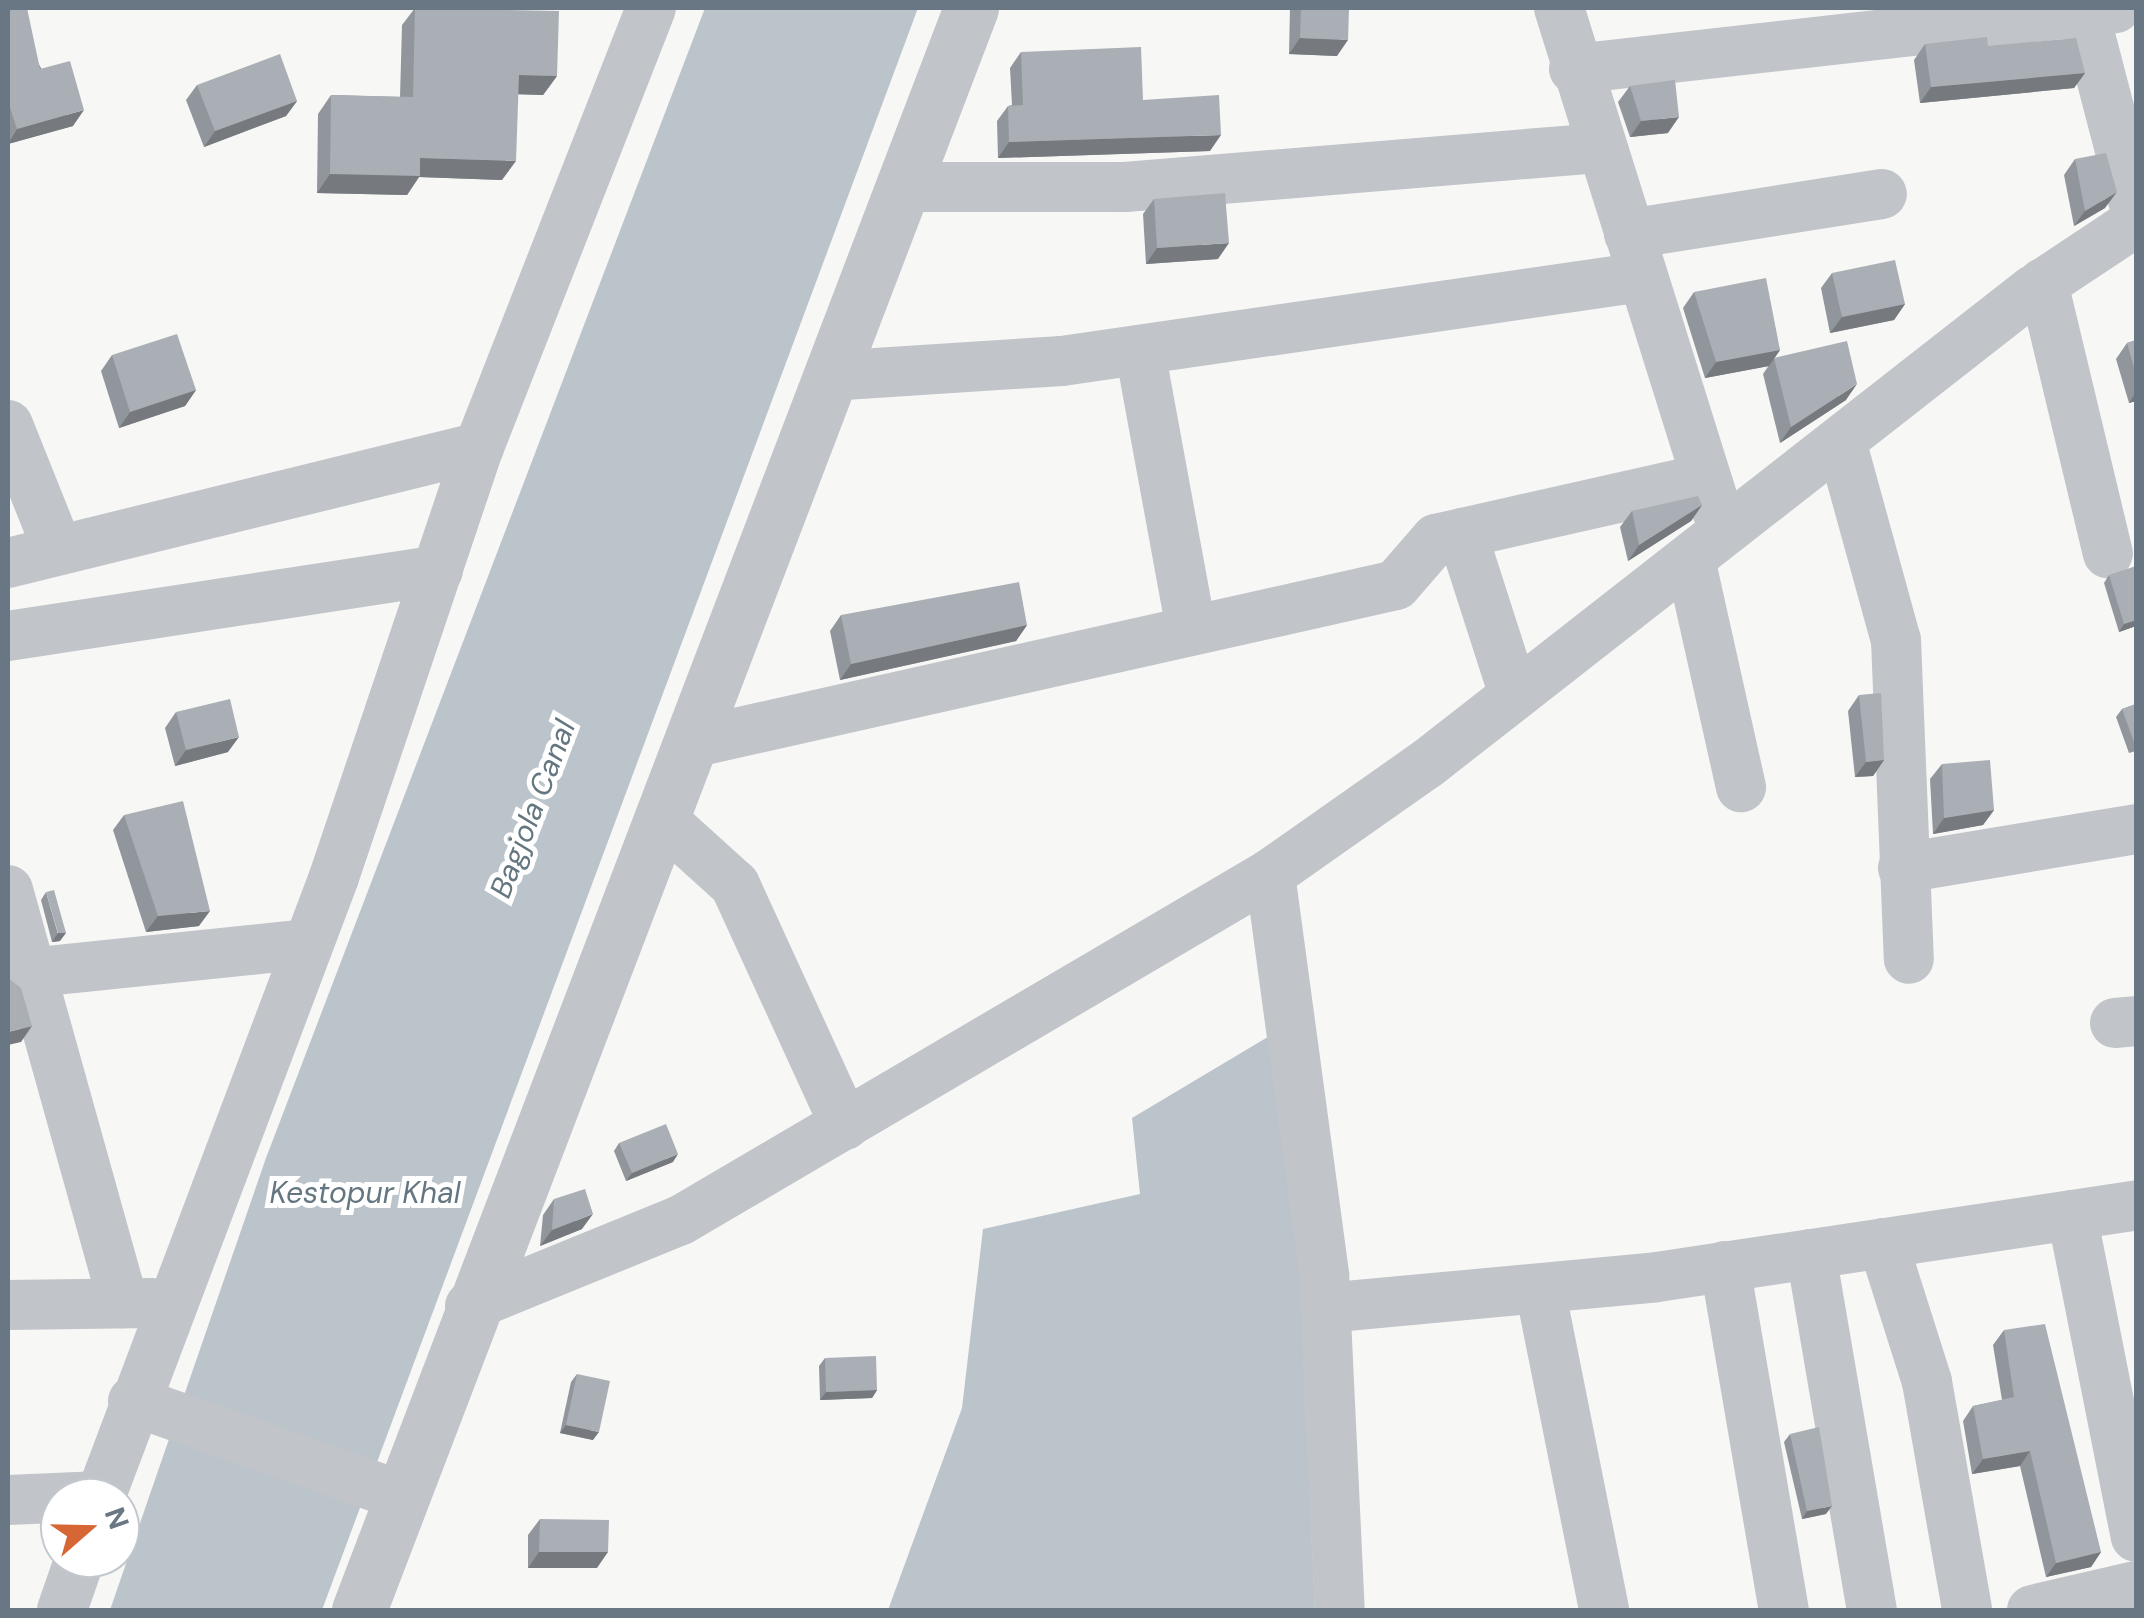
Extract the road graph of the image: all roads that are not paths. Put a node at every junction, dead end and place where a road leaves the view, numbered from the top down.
1 (651, 8) edge
2 (971, 8) edge
3 (1559, 8) edge
4 (2100, 10) edge
5 (1574, 69) junction
6 (1601, 148) junction
7 (902, 187) junction
8 (1882, 194) dead end
9 (2136, 210) edge
10 (2136, 222) edge
11 (1635, 255) junction
12 (2043, 283) junction
13 (1140, 351) junction
14 (829, 376) junction
15 (8, 425) edge
16 (1840, 441) junction
17 (479, 447) junction
18 (1706, 478) junction
19 (1462, 533) junction
20 (1707, 546) junction
21 (58, 550) junction
22 (2108, 553) dead end
23 (8, 562) edge
24 (438, 570) junction
25 (1191, 630) junction
26 (8, 636) edge
27 (1514, 695) junction
28 (691, 742) junction
29 (1741, 787) dead end
30 (662, 819) junction
31 (2136, 828) edge
32 (1903, 868) junction
33 (1270, 874) junction
34 (8, 890) edge
35 (308, 944) junction
36 (1909, 960) dead end
37 (18, 973) edge
38 (846, 1126) junction
39 (2136, 1205) edge
40 (2072, 1214) junction
41 (1883, 1243) junction
42 (1811, 1254) junction
43 (1725, 1266) junction
44 (1540, 1289) junction
45 (146, 1303) junction
46 (8, 1305) edge
47 (470, 1306) junction
48 (1325, 1308) junction
49 (133, 1402) junction
50 (107, 1478) edge
51 (400, 1496) junction
52 (40, 1499) edge
53 (8, 1500) edge
54 (2136, 1537) edge
55 (73, 1578) edge
56 (2136, 1586) edge
57 (62, 1610) edge
58 (359, 1610) edge
59 (1340, 1610) edge
60 (1604, 1610) edge
61 (1784, 1610) edge
62 (1872, 1610) edge
63 (1966, 1610) edge
64 (2032, 1610) edge

1 - 17 street
2 - 7 street
3 - 5 street
4 - 5 street
4 - 9 street
5 - 6 street
6 - 7 street
6 - 11 street
7 - 14 street
8 - 11 street
10 - 12 street
11 - 13 street
11 - 18 street
12 - 16 street
12 - 22 street
13 - 14 street
13 - 25 street
14 - 28 street
15 - 21 street
16 - 20 street
16 - 32 street
17 - 21 street
17 - 24 street
18 - 19 street
18 - 20 street
19 - 25 street
19 - 27 street
20 - 27 street
20 - 29 street
21 - 23 street
24 - 26 street
24 - 35 street
25 - 28 street
27 - 33 street
28 - 30 street
30 - 38 street
30 - 47 street
31 - 32 street
32 - 36 street
33 - 38 street
33 - 48 street
34 - 37 street
35 - 37 street
35 - 45 street
37 - 45 street
38 - 47 street
39 - 40 street
40 - 41 street
40 - 54 street
41 - 42 street
41 - 63 street
42 - 43 street
42 - 62 street
43 - 44 street
43 - 61 street
44 - 48 street
44 - 60 street
45 - 46 street
45 - 49 street
47 - 51 street
48 - 59 street
49 - 50 street
49 - 51 street
51 - 58 street
52 - 53 street
55 - 57 street
56 - 64 street

